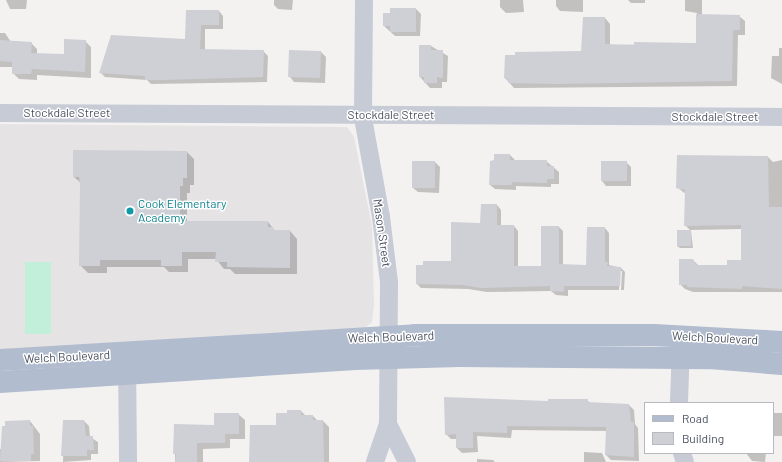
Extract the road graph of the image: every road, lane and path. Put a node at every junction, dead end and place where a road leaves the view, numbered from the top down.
1 (364, 0) edge
2 (0, 113) edge
3 (363, 115) junction
4 (782, 117) edge
5 (388, 336) junction
6 (681, 336) junction
7 (782, 342) edge
8 (388, 358) junction
9 (680, 358) junction
10 (0, 360) edge
11 (127, 364) junction
12 (782, 364) edge
13 (0, 382) edge
14 (679, 402) edge
15 (388, 424) junction
16 (128, 462) edge
17 (375, 462) edge
18 (407, 462) edge

1 - 3 street, Mason Street
2 - 3 street, Stockdale Street
3 - 4 street, Stockdale Street
3 - 5 street, Mason Street
5 - 6 main road, Welch Boulevard
5 - 8 street, Mason Street
5 - 11 main road, Welch Boulevard
6 - 7 main road, Welch Boulevard
6 - 9 street
8 - 9 main road, Welch Boulevard
8 - 11 main road, Welch Boulevard
8 - 15 street, Mason Street
9 - 12 main road, Welch Boulevard
9 - 14 street
10 - 11 main road, Welch Boulevard
11 - 13 main road, Welch Boulevard
11 - 16 street
15 - 17 street
15 - 18 street, Mason Street

